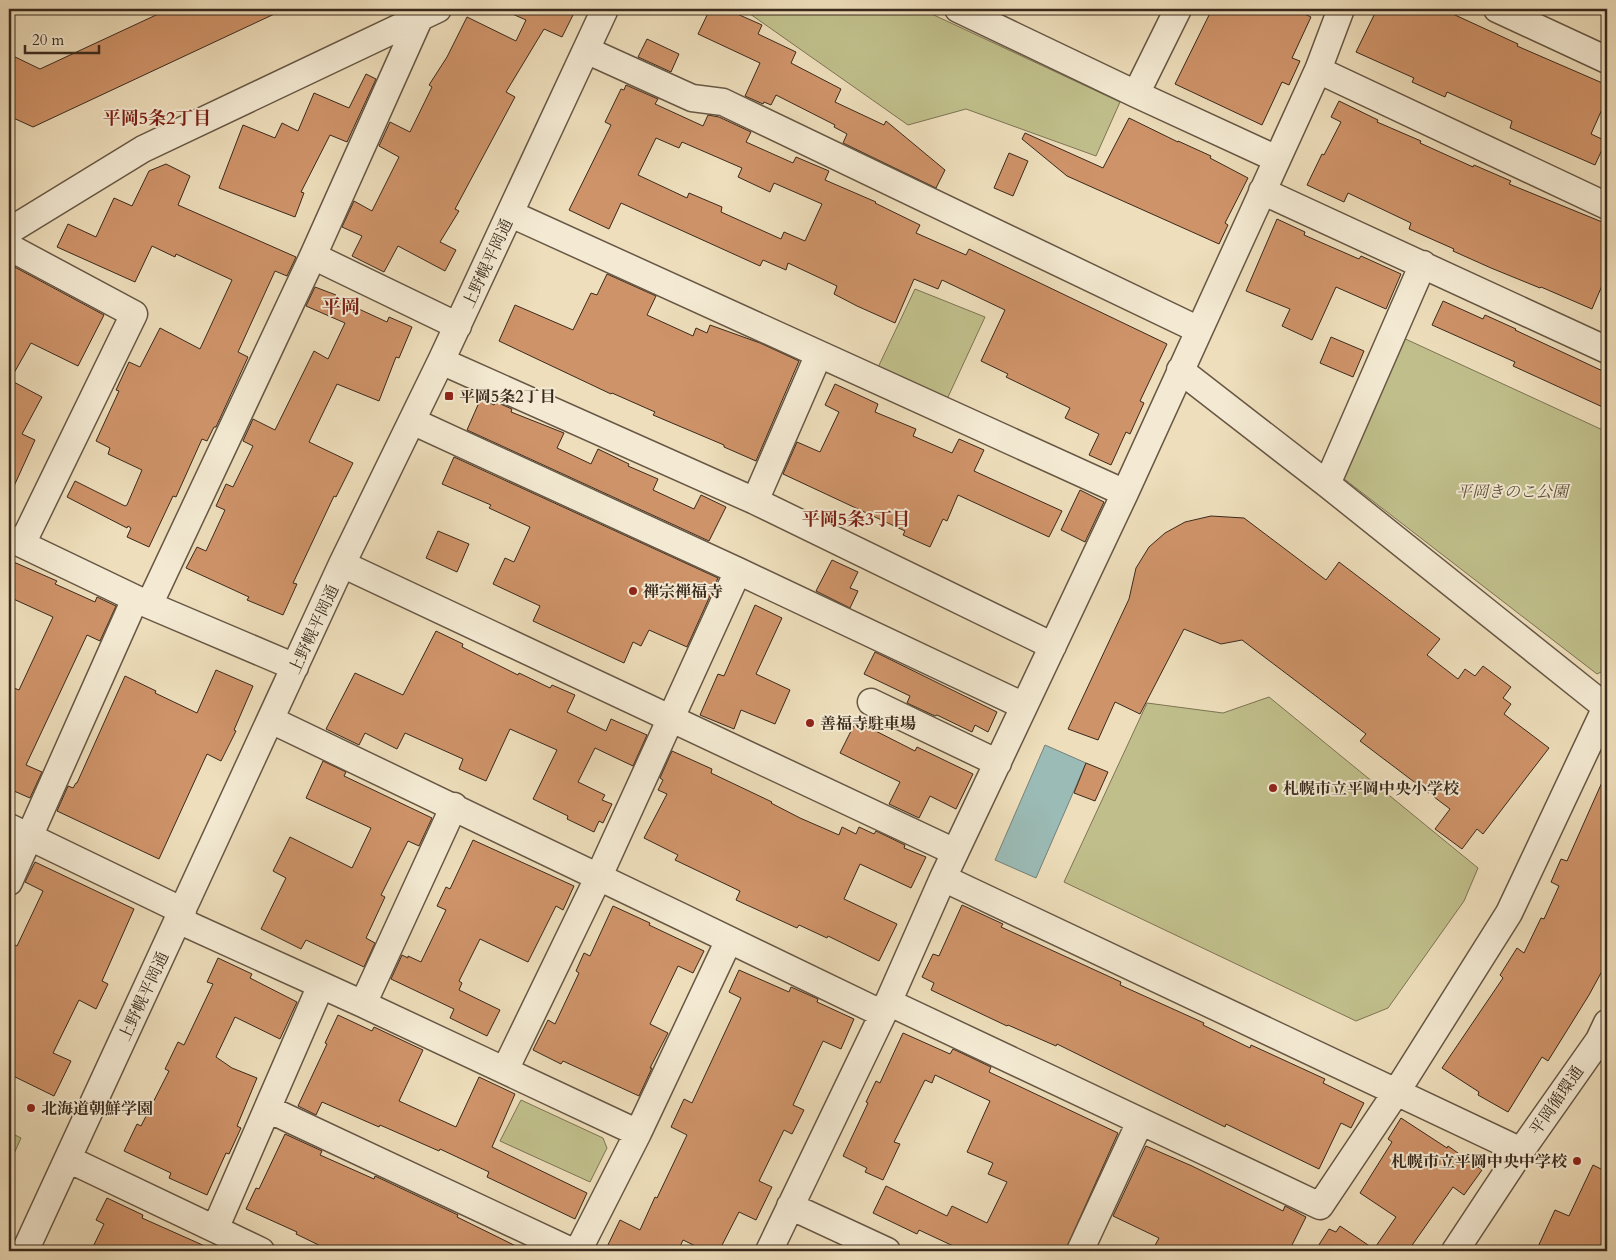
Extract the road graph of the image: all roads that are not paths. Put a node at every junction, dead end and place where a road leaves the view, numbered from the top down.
1 (605, 9) edge
2 (958, 9) edge
3 (1178, 9) edge
4 (1341, 9) edge
5 (1497, 9) edge
6 (429, 13) edge
7 (586, 50) junction
8 (1607, 60) edge
9 (1318, 70) junction
10 (1136, 94) junction
11 (1277, 159) junction
12 (1262, 191) junction
13 (1607, 206) edge
14 (511, 214) junction
15 (9, 231) edge
16 (9, 247) edge
17 (313, 256) junction
18 (1423, 264) junction
19 (458, 326) junction
20 (1199, 330) junction
21 (1607, 350) edge
22 (819, 354) junction
23 (442, 361) junction
24 (1180, 370) junction
25 (412, 421) junction
26 (1327, 484) junction
27 (1125, 493) junction
28 (754, 501) junction
29 (16, 541) edge
30 (342, 564) junction
31 (738, 571) junction
32 (142, 602) junction
33 (1053, 646) junction
34 (295, 667) junction
35 (871, 702) dead end
36 (1024, 706) junction
37 (1607, 707) edge
38 (670, 718) junction
39 (270, 720) junction
40 (998, 763) junction
41 (454, 806) junction
42 (19, 831) edge
43 (955, 852) junction
44 (598, 878) junction
45 (943, 878) junction
46 (9, 882) edge
47 (180, 916) junction
48 (729, 940) junction
49 (321, 985) junction
50 (363, 1004) junction
51 (885, 1008) junction
52 (1604, 1036) edge
53 (505, 1070) junction
54 (1396, 1091) junction
55 (268, 1109) junction
56 (1140, 1122) junction
57 (638, 1133) junction
58 (1521, 1151) junction
59 (68, 1159) junction
60 (790, 1206) junction
61 (215, 1229) junction
62 (25, 1251) edge
63 (261, 1251) edge
64 (571, 1251) edge
65 (578, 1251) edge
66 (769, 1251) edge
67 (887, 1251) edge
68 (1080, 1251) edge
69 (1455, 1251) edge

1 - 7 street, 上野幌平岡通
2 - 10 street
3 - 10 street
4 - 9 street
5 - 8 street
6 - 15 street
6 - 17 street
7 - 14 street, 上野幌平岡通
7 - 20 street
9 - 11 street
9 - 13 street
10 - 11 street
11 - 12 street
12 - 18 street
12 - 20 street
14 - 19 street, 上野幌平岡通
14 - 22 street
16 - 29 street
17 - 19 street
17 - 32 street
18 - 21 street
18 - 26 street
19 - 23 street, 上野幌平岡通
20 - 24 street
22 - 27 street
22 - 28 street
23 - 25 street, 上野幌平岡通
23 - 28 street
24 - 26 street
24 - 27 street
25 - 30 street, 上野幌平岡通
25 - 31 street
26 - 37 street
27 - 33 street
28 - 33 street
29 - 32 street
30 - 34 street, 上野幌平岡通
30 - 38 street
31 - 36 street
31 - 38 street
32 - 34 street
32 - 42 street
33 - 36 street
34 - 39 street, 上野幌平岡通
35 - 40 street
36 - 40 street
37 - 54 street
38 - 43 street
38 - 44 street
39 - 41 street
39 - 47 street, 上野幌平岡通
40 - 43 street
41 - 44 street
41 - 50 street
42 - 46 street
42 - 47 street
43 - 45 street
44 - 48 street
44 - 53 street
45 - 51 street
45 - 54 street
47 - 49 street
47 - 59 street, 上野幌平岡通
48 - 51 street
48 - 57 street
49 - 50 street
49 - 55 street
50 - 53 street
51 - 56 street
51 - 60 street
52 - 58 street, 平岡循環通
53 - 57 street
54 - 56 street
54 - 58 street
55 - 61 street
55 - 64 street
56 - 68 street
57 - 65 street
58 - 69 street, 平岡循環通
59 - 61 street
59 - 62 street, 上野幌平岡通
60 - 66 street
60 - 67 street
61 - 63 street

